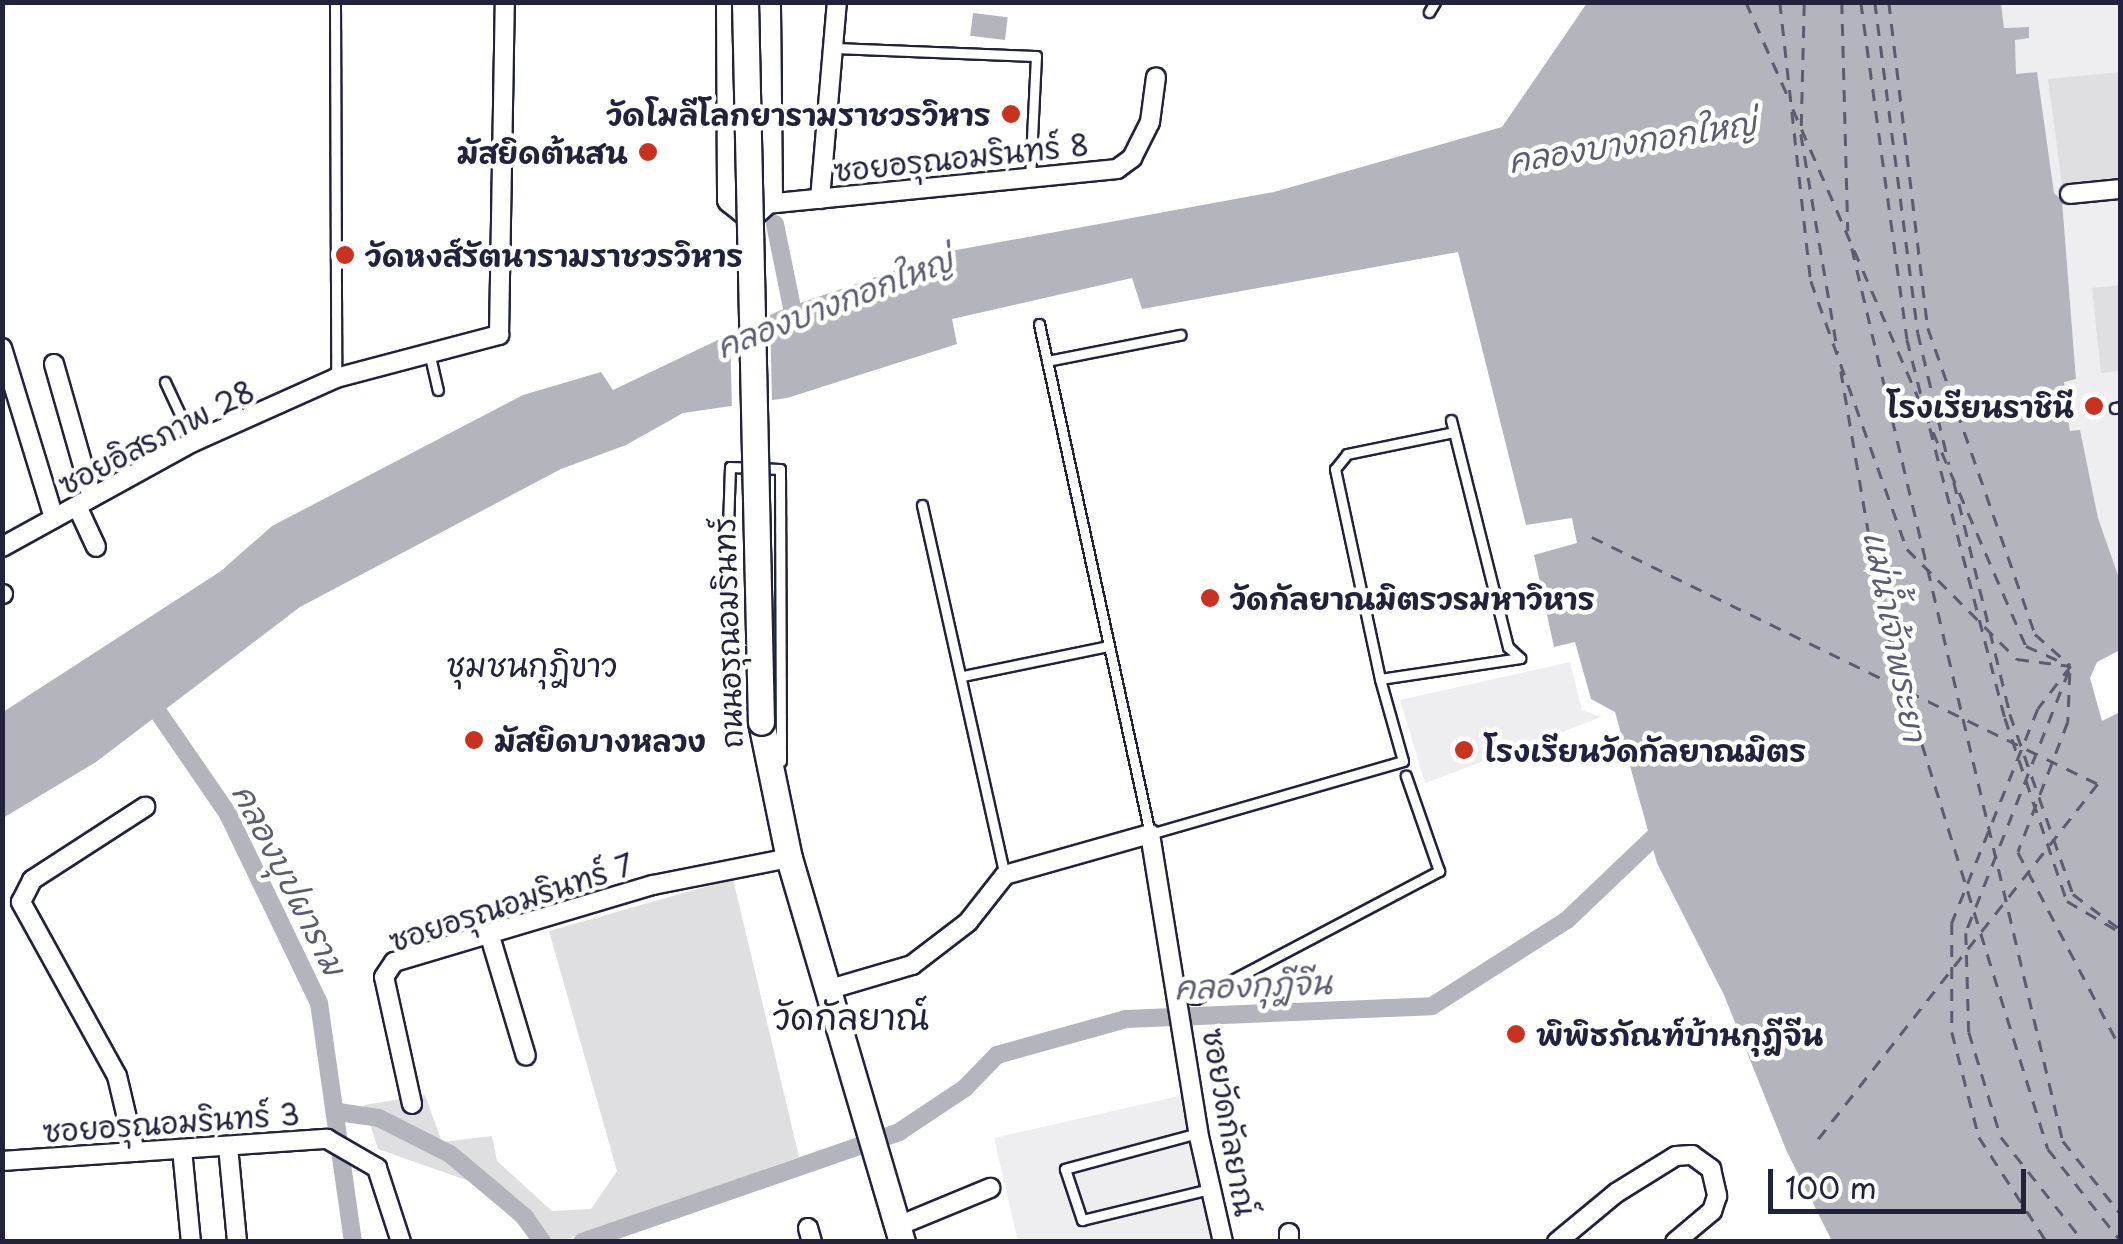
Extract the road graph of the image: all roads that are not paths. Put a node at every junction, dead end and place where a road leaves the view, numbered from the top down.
1 (335, 2) edge
2 (505, 2) edge
3 (729, 2) edge
4 (745, 2) edge
5 (767, 2) edge
6 (837, 2) edge
7 (830, 48) junction
8 (1156, 77) dead end
9 (1030, 179) junction
10 (2120, 188) edge
11 (2070, 194) dead end
12 (820, 199) junction
13 (766, 204) junction
14 (1039, 324) dead end
15 (1180, 335) dead end
16 (2, 348) edge
17 (429, 352) junction
18 (1047, 361) junction
19 (54, 364) dead end
20 (336, 378) junction
21 (164, 382) dead end
22 (438, 390) dead end
23 (1451, 420) dead end
24 (1454, 432) junction
25 (194, 442) junction
26 (84, 501) junction
27 (922, 505) dead end
28 (54, 518) junction
29 (728, 526) dead end
30 (2, 547) edge
31 (96, 547) dead end
32 (1108, 646) junction
33 (963, 676) junction
34 (1380, 679) junction
35 (1406, 776) dead end
36 (145, 807) dead end
37 (1150, 834) junction
38 (788, 858) junction
39 (1005, 875) junction
40 (798, 888) junction
41 (489, 933) junction
42 (827, 990) junction
43 (1180, 999) junction
44 (526, 1056) dead end
45 (412, 1104) dead end
46 (1198, 1132) junction
47 (228, 1146) junction
48 (182, 1149) junction
49 (136, 1152) junction
50 (2, 1161) edge
51 (990, 1188) dead end
52 (1210, 1189) junction
53 (900, 1234) edge
54 (192, 1242) edge
55 (238, 1242) edge
56 (401, 1242) edge
57 (1223, 1242) edge
58 (1557, 1242) edge
59 (1676, 1242) edge

1 - 20 lane
2 - 17 street, ซอยอิสรภาพ 28
3 - 13 main road
4 - 38 main road, ถนนอรุณอมรินทร์, bridge
5 - 13 main road
6 - 7 street
7 - 9 lane
7 - 12 street
8 - 9 street, ซอยอรุณอมรินทร์ 8
9 - 12 street, ซอยอรุณอมรินทร์ 8
10 - 11 street
12 - 13 street, ซอยอรุณอมรินทร์ 8
14 - 18 lane
15 - 18 lane
16 - 28 street
17 - 20 street, ซอยอิสรภาพ 28
17 - 22 lane
18 - 32 lane
19 - 26 street
20 - 25 street, ซอยอิสรภาพ 28
21 - 25 lane
23 - 24 lane
24 - 34 lane
24 - 34 lane
25 - 26 street, ซอยอิสรภาพ 28
26 - 28 street, ซอยอิสรภาพ 28
26 - 31 street
27 - 33 lane
28 - 30 street, ซอยอิสรภาพ 28
29 - 40 lane
32 - 33 lane
32 - 37 lane
33 - 39 lane
34 - 37 lane
35 - 43 lane
36 - 49 street
37 - 39 street
37 - 43 street, ซอยวัดกัลยาณ์
38 - 40 main road, ถนนอรุณอมรินทร์
38 - 41 street, ซอยอรุณอมรินทร์ 7
39 - 42 street
40 - 42 main road, ถนนอรุณอมรินทร์
41 - 44 street
41 - 45 street, ซอยอรุณอมรินทร์ 7
42 - 53 main road, ถนนอรุณอมรินทร์
43 - 46 street, ซอยวัดกัลยาณ์
46 - 52 street, ซอยวัดกัลยาณ์
46 - 52 lane
47 - 48 street, ซอยอรุณอมรินทร์ 3
47 - 55 street
47 - 56 street, ซอยอรุณอมรินทร์ 3
48 - 49 street, ซอยอรุณอมรินทร์ 3
48 - 54 street
49 - 50 street, ซอยอรุณอมรินทร์ 3
51 - 53 street
52 - 57 street, ซอยวัดกัลยาณ์
58 - 59 street

